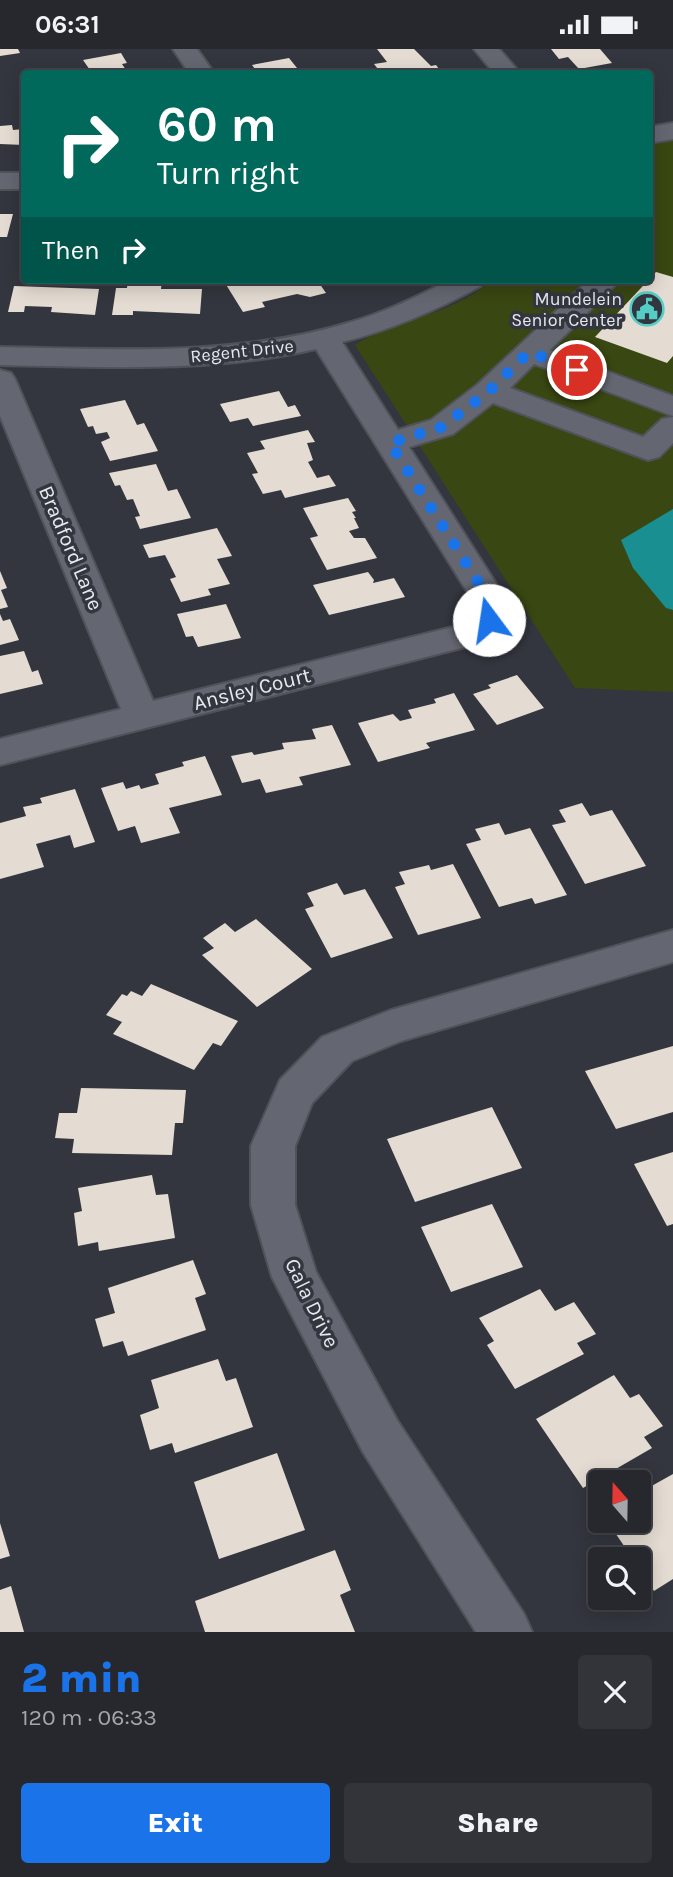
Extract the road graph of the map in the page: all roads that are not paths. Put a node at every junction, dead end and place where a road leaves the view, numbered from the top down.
1 (486, 49) edge
2 (190, 50) edge
3 (200, 70) edge
4 (504, 70) edge
5 (673, 131) edge
6 (653, 134) edge
7 (0, 181) edge
8 (21, 181) edge
9 (464, 284) edge
10 (602, 284) edge
11 (326, 340) junction
12 (529, 352) junction
13 (0, 356) edge
14 (0, 379) edge
15 (489, 391) junction
16 (673, 407) edge
17 (673, 426) edge
18 (390, 443) junction
19 (142, 717) junction
20 (0, 752) edge
21 (673, 946) edge
22 (506, 1632) edge

1 - 4 street
2 - 3 street
5 - 6 street
7 - 8 street
9 - 11 street, Regent Drive
10 - 12 street
11 - 13 street, Regent Drive
11 - 18 street
12 - 15 street
12 - 16 street
14 - 19 street, Bradford Lane
15 - 17 street
15 - 18 street
18 - 19 street, Ansley Court
19 - 20 street, Ansley Court
21 - 22 street, Gala Drive

